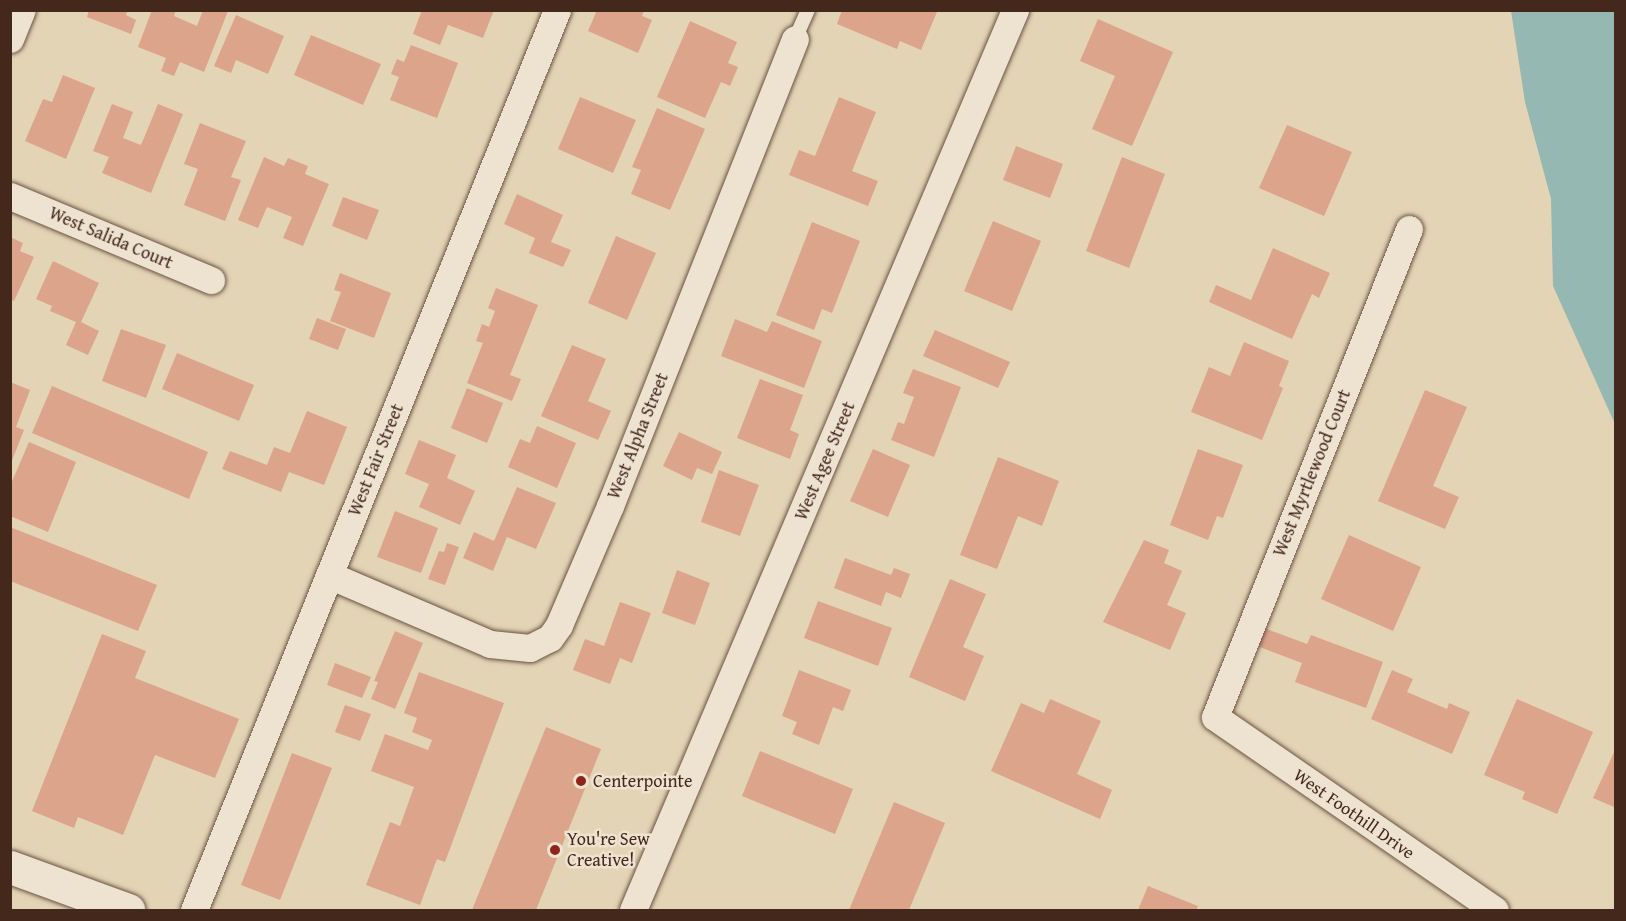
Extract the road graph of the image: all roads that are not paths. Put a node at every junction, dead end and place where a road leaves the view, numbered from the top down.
1 (22, 10) edge
2 (557, 10) edge
3 (808, 10) edge
4 (1015, 10) edge
5 (10, 39) edge
6 (795, 39) joint
7 (10, 196) edge
8 (1409, 229) dead end
9 (211, 280) dead end
10 (329, 575) junction
11 (1215, 717) joint
12 (10, 867) edge
13 (128, 910) edge
14 (194, 910) edge
15 (633, 910) edge
16 (1495, 910) edge

1 - 5 street
2 - 10 street, West Fair Street
3 - 6 lane, West Alpha Street
4 - 15 street, West Agee Street
6 - 10 street, West Alpha Street
7 - 9 street, West Salida Court
8 - 11 street, West Myrtlewood Court
10 - 14 street, West Fair Street
11 - 16 street, West Foothill Drive
12 - 13 main road

